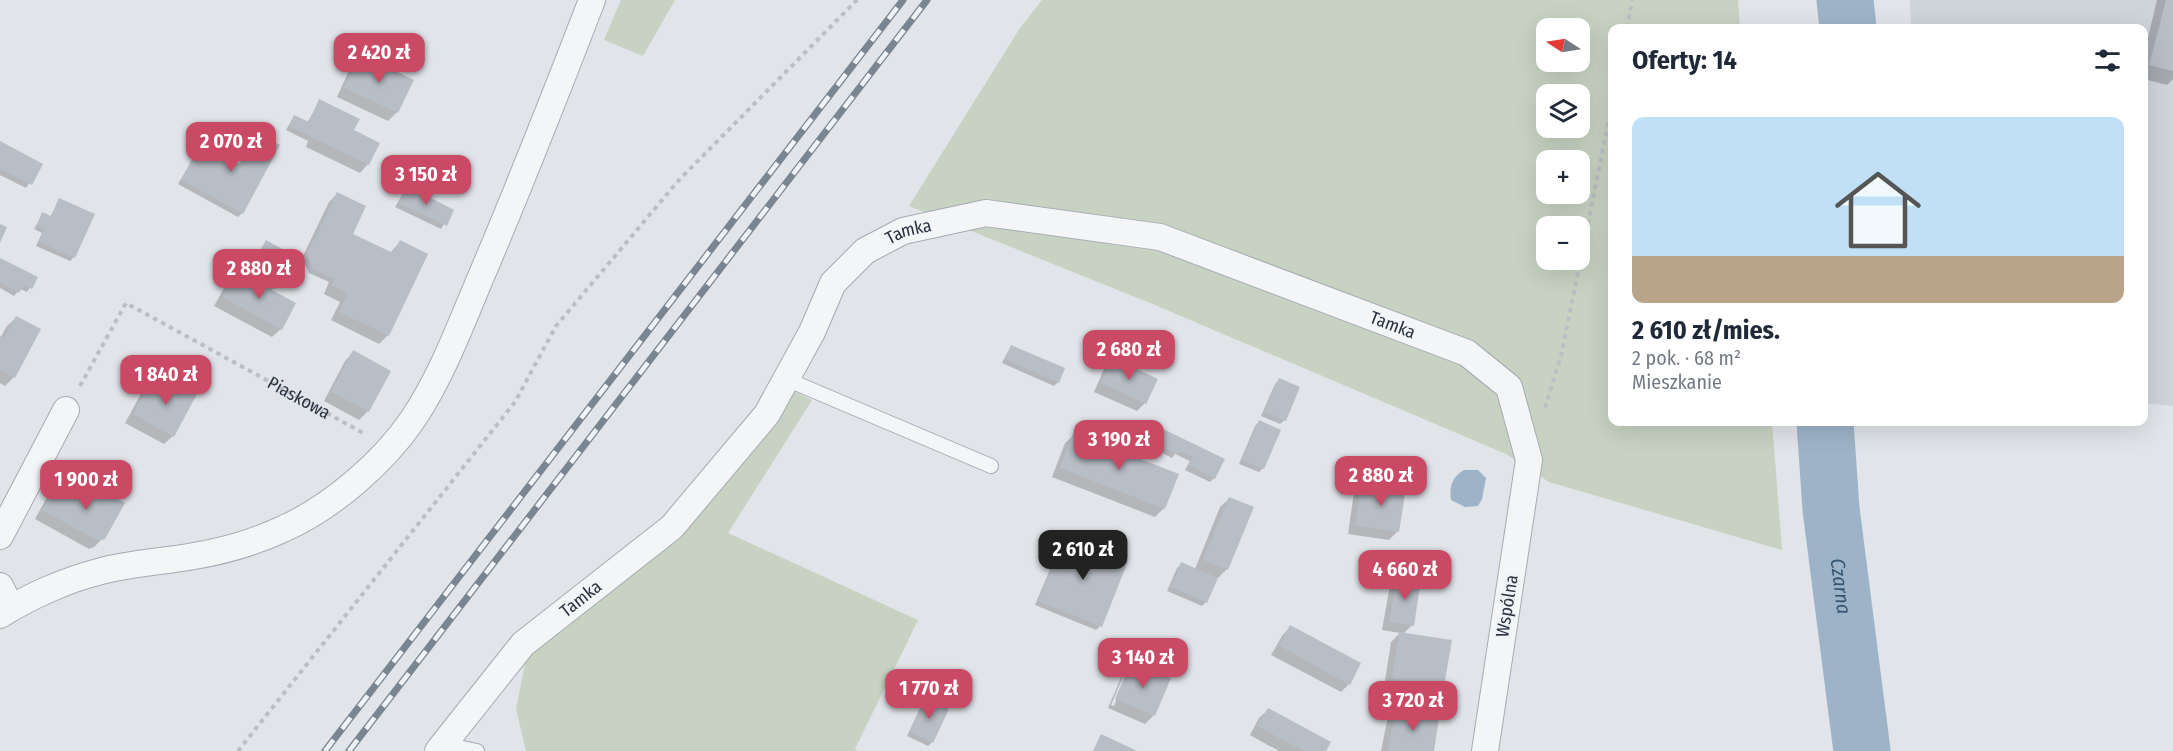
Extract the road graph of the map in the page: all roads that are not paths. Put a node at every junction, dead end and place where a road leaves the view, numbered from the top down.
1 (592, 0) edge
2 (786, 379) junction
3 (66, 410) road end
4 (1529, 460) joint
5 (991, 466) dead end
6 (0, 536) edge
7 (4, 603) edge
8 (440, 748) edge
9 (477, 751) edge
10 (1485, 751) edge

1 - 7 street
2 - 4 street, Tamka
2 - 5 lane
2 - 8 street, Tamka
3 - 6 street
4 - 10 street, Wspólna
8 - 9 lane

